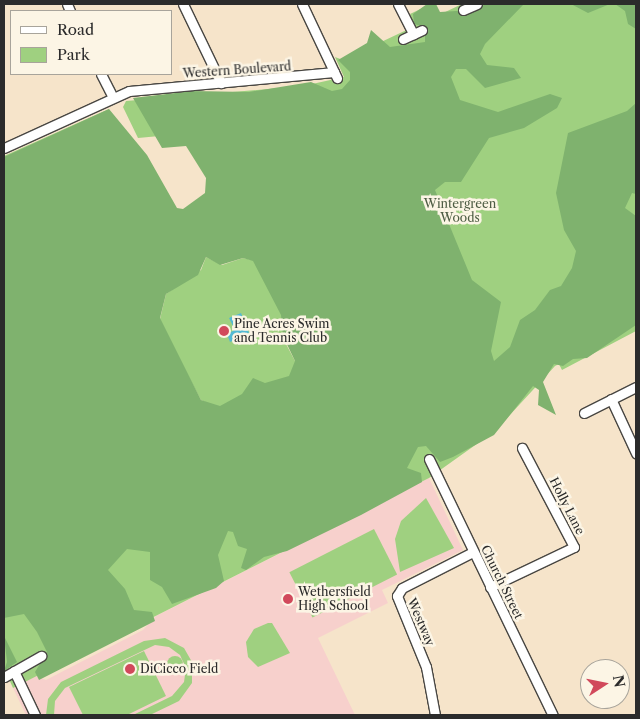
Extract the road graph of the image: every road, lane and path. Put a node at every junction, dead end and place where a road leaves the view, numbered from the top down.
1 (183, 4) edge
2 (302, 4) edge
3 (398, 4) edge
4 (474, 4) edge
5 (464, 10) dead end
6 (422, 30) dead end
7 (413, 34) junction
8 (403, 39) dead end
9 (102, 75) edge
10 (221, 83) junction
11 (112, 96) junction
12 (4, 148) edge
13 (636, 387) edge
14 (611, 399) junction
15 (584, 413) dead end
16 (522, 448) dead end
17 (636, 453) edge
18 (429, 459) dead end
19 (473, 552) junction
20 (490, 586) junction
21 (41, 656) dead end
22 (14, 671) junction
23 (4, 677) edge
24 (35, 715) edge
25 (435, 715) edge
26 (553, 715) edge

1 - 10 street
2 - 10 street, Western Boulevard
3 - 7 street
4 - 5 street
6 - 7 street
7 - 8 street
9 - 11 street
10 - 11 street, Western Boulevard
11 - 12 street, Western Boulevard
13 - 14 street
14 - 15 street
14 - 17 street
16 - 20 street, Holly Lane
18 - 19 street, Church Street
19 - 20 street, Church Street
19 - 25 street, Westway
20 - 26 street, Church Street
21 - 22 street
22 - 23 street
22 - 24 street

